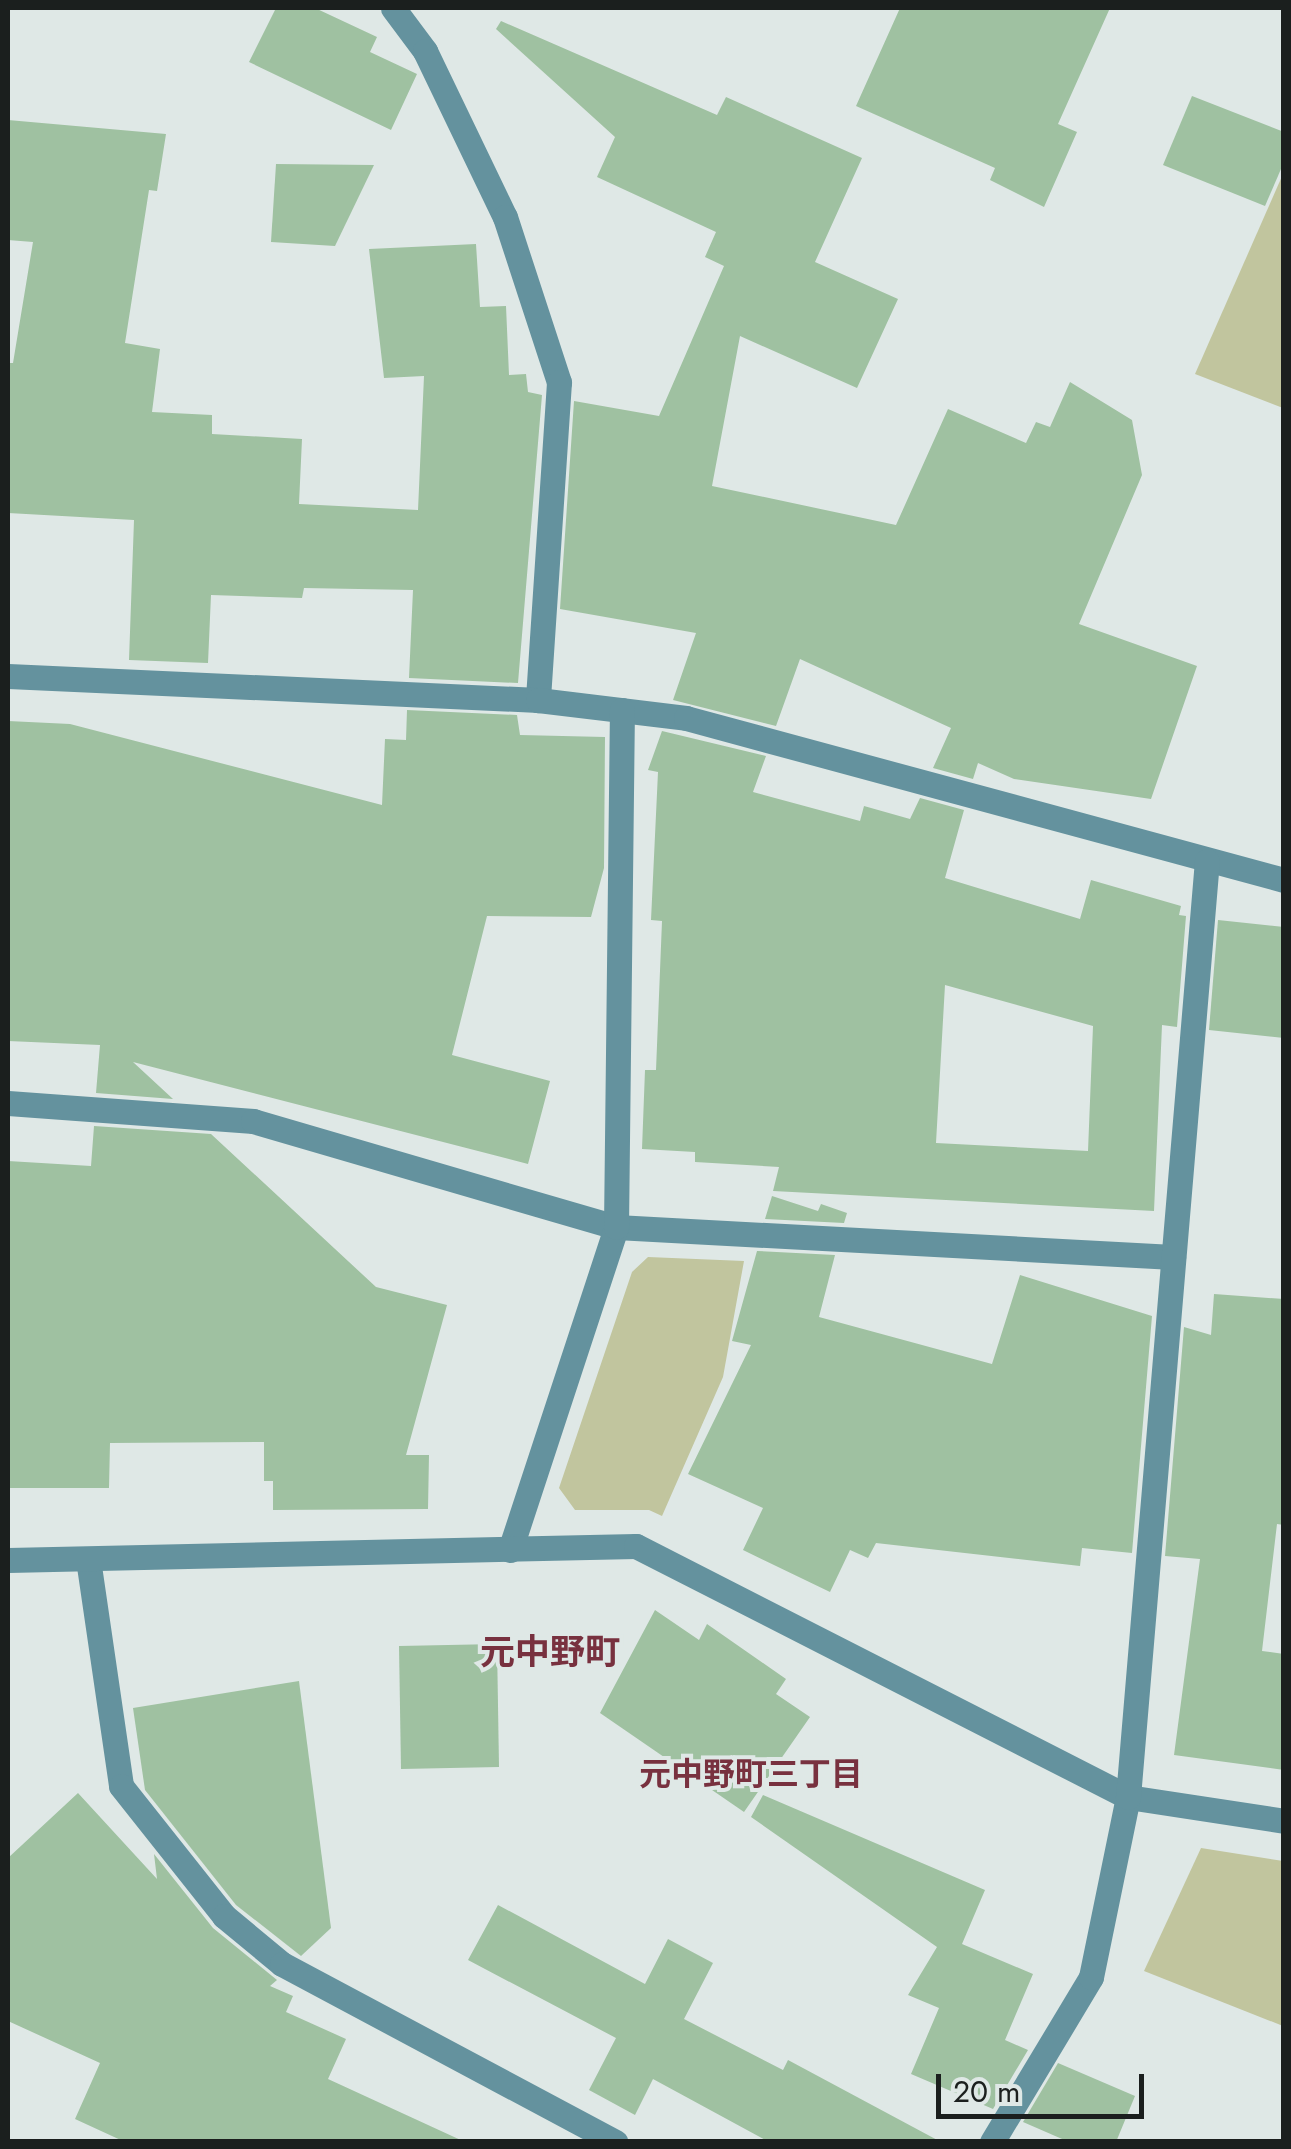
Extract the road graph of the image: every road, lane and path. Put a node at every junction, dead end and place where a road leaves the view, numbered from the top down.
1 (393, 8) edge
2 (8, 676) edge
3 (538, 700) junction
4 (622, 710) junction
5 (1207, 861) junction
6 (1284, 880) edge
7 (8, 1103) edge
8 (616, 1226) junction
9 (1174, 1257) junction
10 (510, 1550) junction
11 (88, 1558) junction
12 (8, 1560) edge
13 (1128, 1797) junction
14 (1284, 1821) edge
15 (616, 2142) edge
16 (992, 2142) edge

1 - 3 street
2 - 3 street
3 - 4 street
4 - 5 street
4 - 8 street
5 - 6 street
5 - 9 street
7 - 8 street
8 - 9 street
8 - 10 street
9 - 13 street
10 - 11 street
10 - 13 street
11 - 12 street
11 - 15 street
13 - 14 street
13 - 16 street

